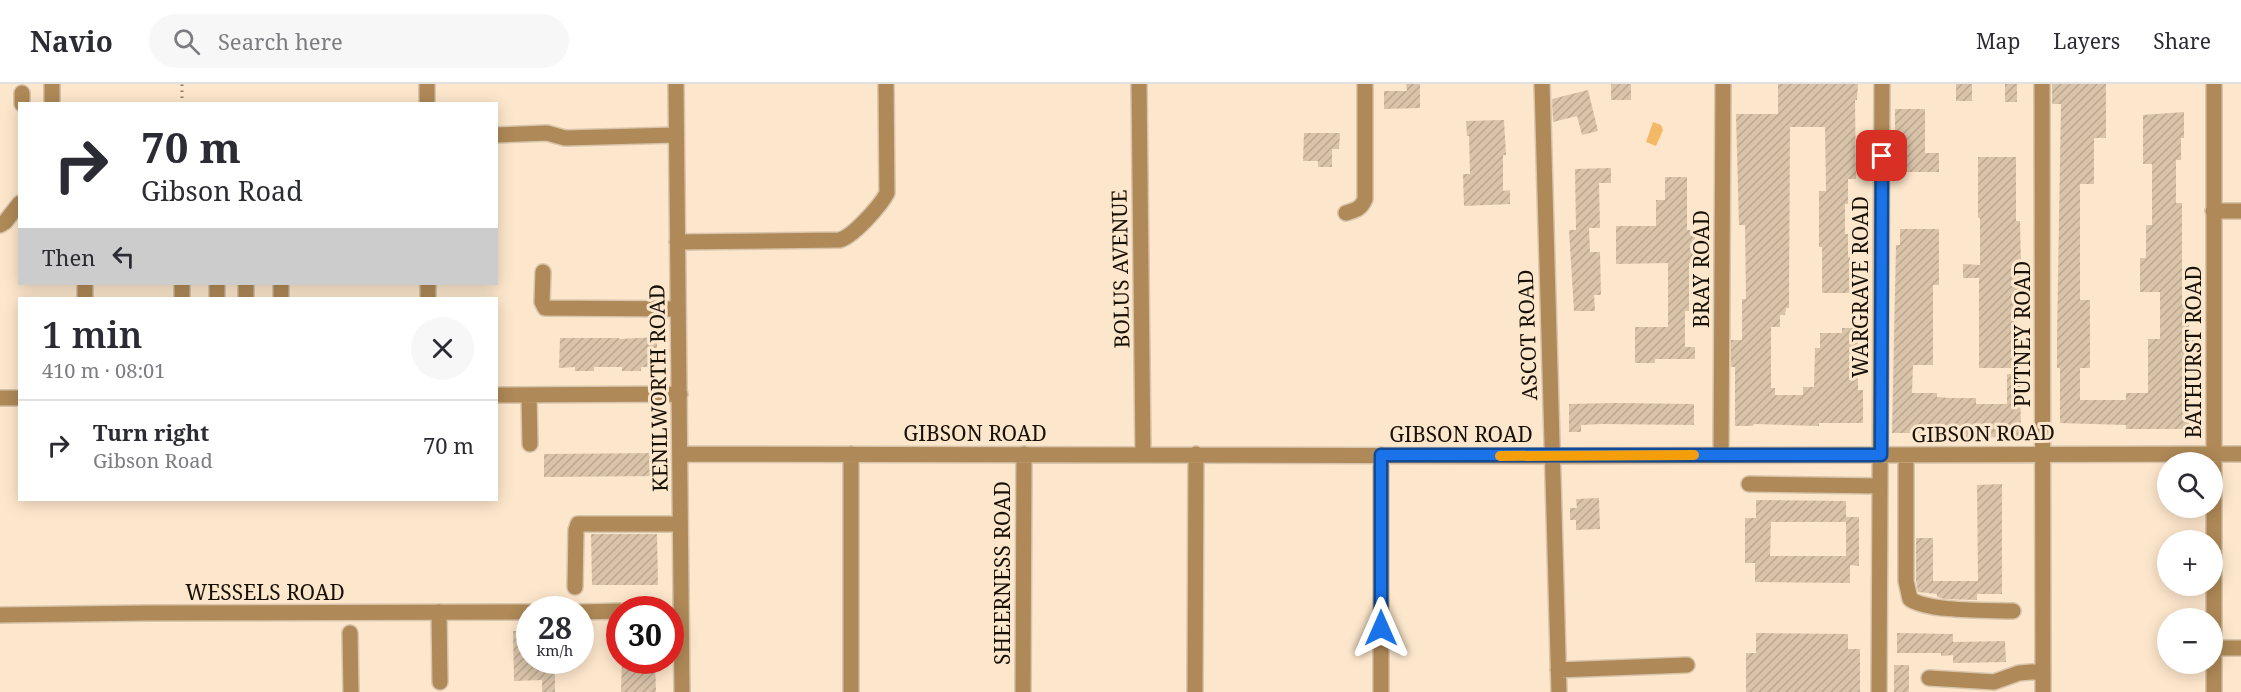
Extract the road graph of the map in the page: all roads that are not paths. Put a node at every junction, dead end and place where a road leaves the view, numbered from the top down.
1 (52, 84) edge
2 (427, 84) edge
3 (676, 84) edge
4 (886, 84) edge
5 (1139, 84) edge
6 (1365, 84) edge
7 (1542, 84) edge
8 (1722, 84) edge
9 (1882, 84) edge
10 (2042, 84) edge
11 (2214, 84) edge
12 (52, 102) edge
13 (427, 102) edge
14 (498, 135) edge
15 (676, 135) junction
16 (18, 206) edge
17 (2213, 211) junction
18 (2241, 211) edge
19 (1346, 213) dead end
20 (0, 225) edge
21 (677, 242) junction
22 (543, 272) dead end
23 (678, 309) junction
24 (529, 394) junction
25 (680, 394) junction
26 (498, 395) edge
27 (0, 398) edge
28 (18, 398) edge
29 (530, 444) dead end
30 (2214, 452) edge
31 (2044, 453) junction
32 (681, 454) junction
33 (851, 454) junction
34 (1024, 454) junction
35 (1143, 454) junction
36 (1196, 454) junction
37 (2157, 454) edge
38 (2223, 454) edge
39 (2241, 454) edge
40 (1381, 455) junction
41 (1721, 455) junction
42 (1881, 455) junction
43 (1906, 455) junction
44 (1552, 456) junction
45 (1749, 484) dead end
46 (1880, 486) junction
47 (2214, 518) edge
48 (680, 524) junction
49 (575, 587) dead end
50 (677, 596) edge
51 (2214, 608) edge
52 (2013, 611) dead end
53 (440, 612) junction
54 (516, 612) edge
55 (0, 615) edge
56 (350, 633) dead end
57 (2223, 648) edge
58 (2241, 648) edge
59 (1687, 665) dead end
60 (1558, 670) junction
61 (2043, 671) junction
62 (681, 674) edge
63 (2214, 674) edge
64 (1929, 678) dead end
65 (440, 682) dead end
66 (1968, 687) edge
67 (351, 692) edge
68 (682, 692) edge
69 (851, 692) edge
70 (1023, 692) edge
71 (1195, 692) edge
72 (1381, 692) edge
73 (1559, 692) edge
74 (1880, 692) edge
75 (2043, 692) edge
76 (2214, 692) edge

1 - 12 street
2 - 13 street
3 - 15 street, KENILWORTH ROAD
4 - 21 street
5 - 35 street, BOLUS AVENUE
6 - 19 street
7 - 44 street, ASCOT ROAD
8 - 41 street, BRAY ROAD
9 - 42 street, WARGRAVE ROAD
10 - 31 street, PUTNEY ROAD
11 - 17 street, BATHURST ROAD
14 - 15 street
15 - 21 street, KENILWORTH ROAD
16 - 20 street
17 - 18 street
17 - 30 street, BATHURST ROAD
21 - 23 street, KENILWORTH ROAD
22 - 23 street
23 - 25 street, KENILWORTH ROAD
24 - 25 street
24 - 26 street
24 - 29 street
25 - 32 street, KENILWORTH ROAD
27 - 28 street
31 - 37 street, GIBSON ROAD
31 - 43 street, GIBSON ROAD
31 - 61 street, PUTNEY ROAD
32 - 33 street, GIBSON ROAD
32 - 48 street, KENILWORTH ROAD
33 - 34 street, GIBSON ROAD
33 - 69 street
34 - 35 street, GIBSON ROAD
34 - 70 street, SHEERNESS ROAD
35 - 36 street, GIBSON ROAD
36 - 40 street, GIBSON ROAD
36 - 71 street
38 - 39 street, GIBSON ROAD
40 - 44 street, GIBSON ROAD
40 - 72 street
41 - 42 street, GIBSON ROAD
41 - 44 street, GIBSON ROAD
42 - 43 street, GIBSON ROAD
42 - 46 street, WARGRAVE ROAD
43 - 52 street
44 - 60 street, ASCOT ROAD
45 - 46 street
46 - 74 street, WARGRAVE ROAD
47 - 51 street, BATHURST ROAD
48 - 49 street
48 - 50 street, KENILWORTH ROAD
53 - 54 street, WESSELS ROAD
53 - 55 street, WESSELS ROAD
53 - 65 street
56 - 67 street
57 - 58 street
59 - 60 street
60 - 73 street, ASCOT ROAD
61 - 66 street
61 - 75 street, PUTNEY ROAD
62 - 68 street, KENILWORTH ROAD
63 - 76 street, BATHURST ROAD
64 - 66 street

